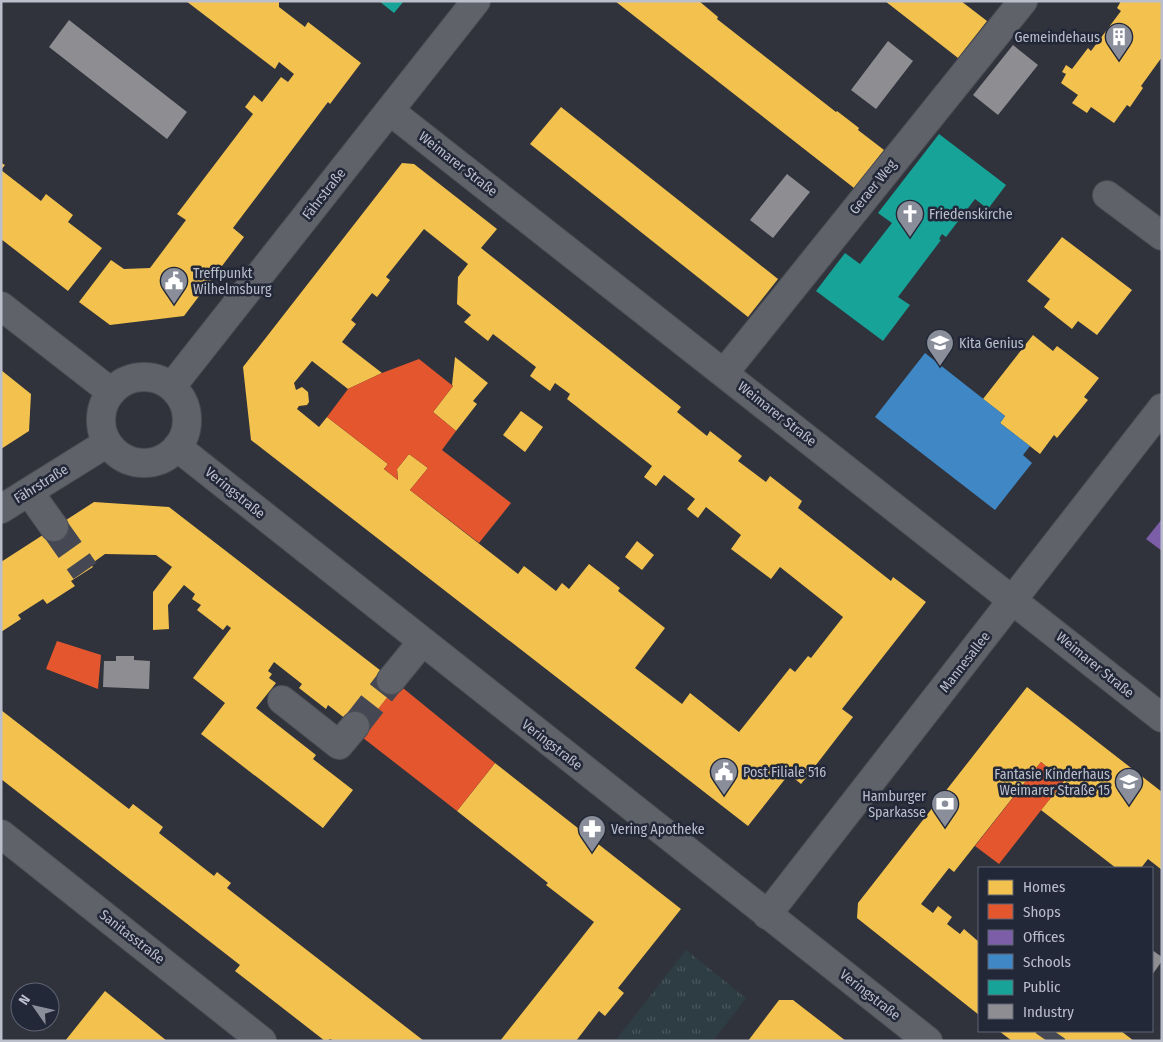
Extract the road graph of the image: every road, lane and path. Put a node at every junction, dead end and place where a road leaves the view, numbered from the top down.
1 (476, 1) edge
2 (1023, 1) edge
3 (390, 111) junction
4 (1106, 195) dead end
5 (1162, 236) edge
6 (1, 306) edge
7 (724, 373) junction
8 (172, 386) junction
9 (110, 392) junction
10 (1162, 408) edge
11 (107, 443) junction
12 (177, 447) junction
13 (29, 492) junction
14 (1, 509) edge
15 (54, 527) tunnel mouth
16 (1013, 600) junction
17 (422, 642) junction
18 (391, 680) tunnel mouth
19 (282, 700) dead end
20 (1162, 718) edge
21 (355, 726) tunnel mouth
22 (1, 834) edge
23 (767, 915) junction
24 (262, 1041) edge
25 (928, 1041) edge

1 - 3 street, Fährstraße
2 - 7 street, Geraer Weg
3 - 7 street, Weimarer Straße
3 - 8 street, Fährstraße
4 - 5 street
6 - 9 street
7 - 16 street, Weimarer Straße
8 - 9 street
8 - 12 street
9 - 11 street
10 - 16 street, Mannesallee
11 - 12 street
11 - 13 street, Fährstraße
12 - 17 street, Veringstraße
13 - 14 street, Fährstraße
13 - 15 street
16 - 20 street, Weimarer Straße
16 - 23 street, Mannesallee
17 - 18 street
17 - 23 street, Veringstraße
19 - 21 street
22 - 24 street, Sanitasstraße
23 - 25 street, Veringstraße

